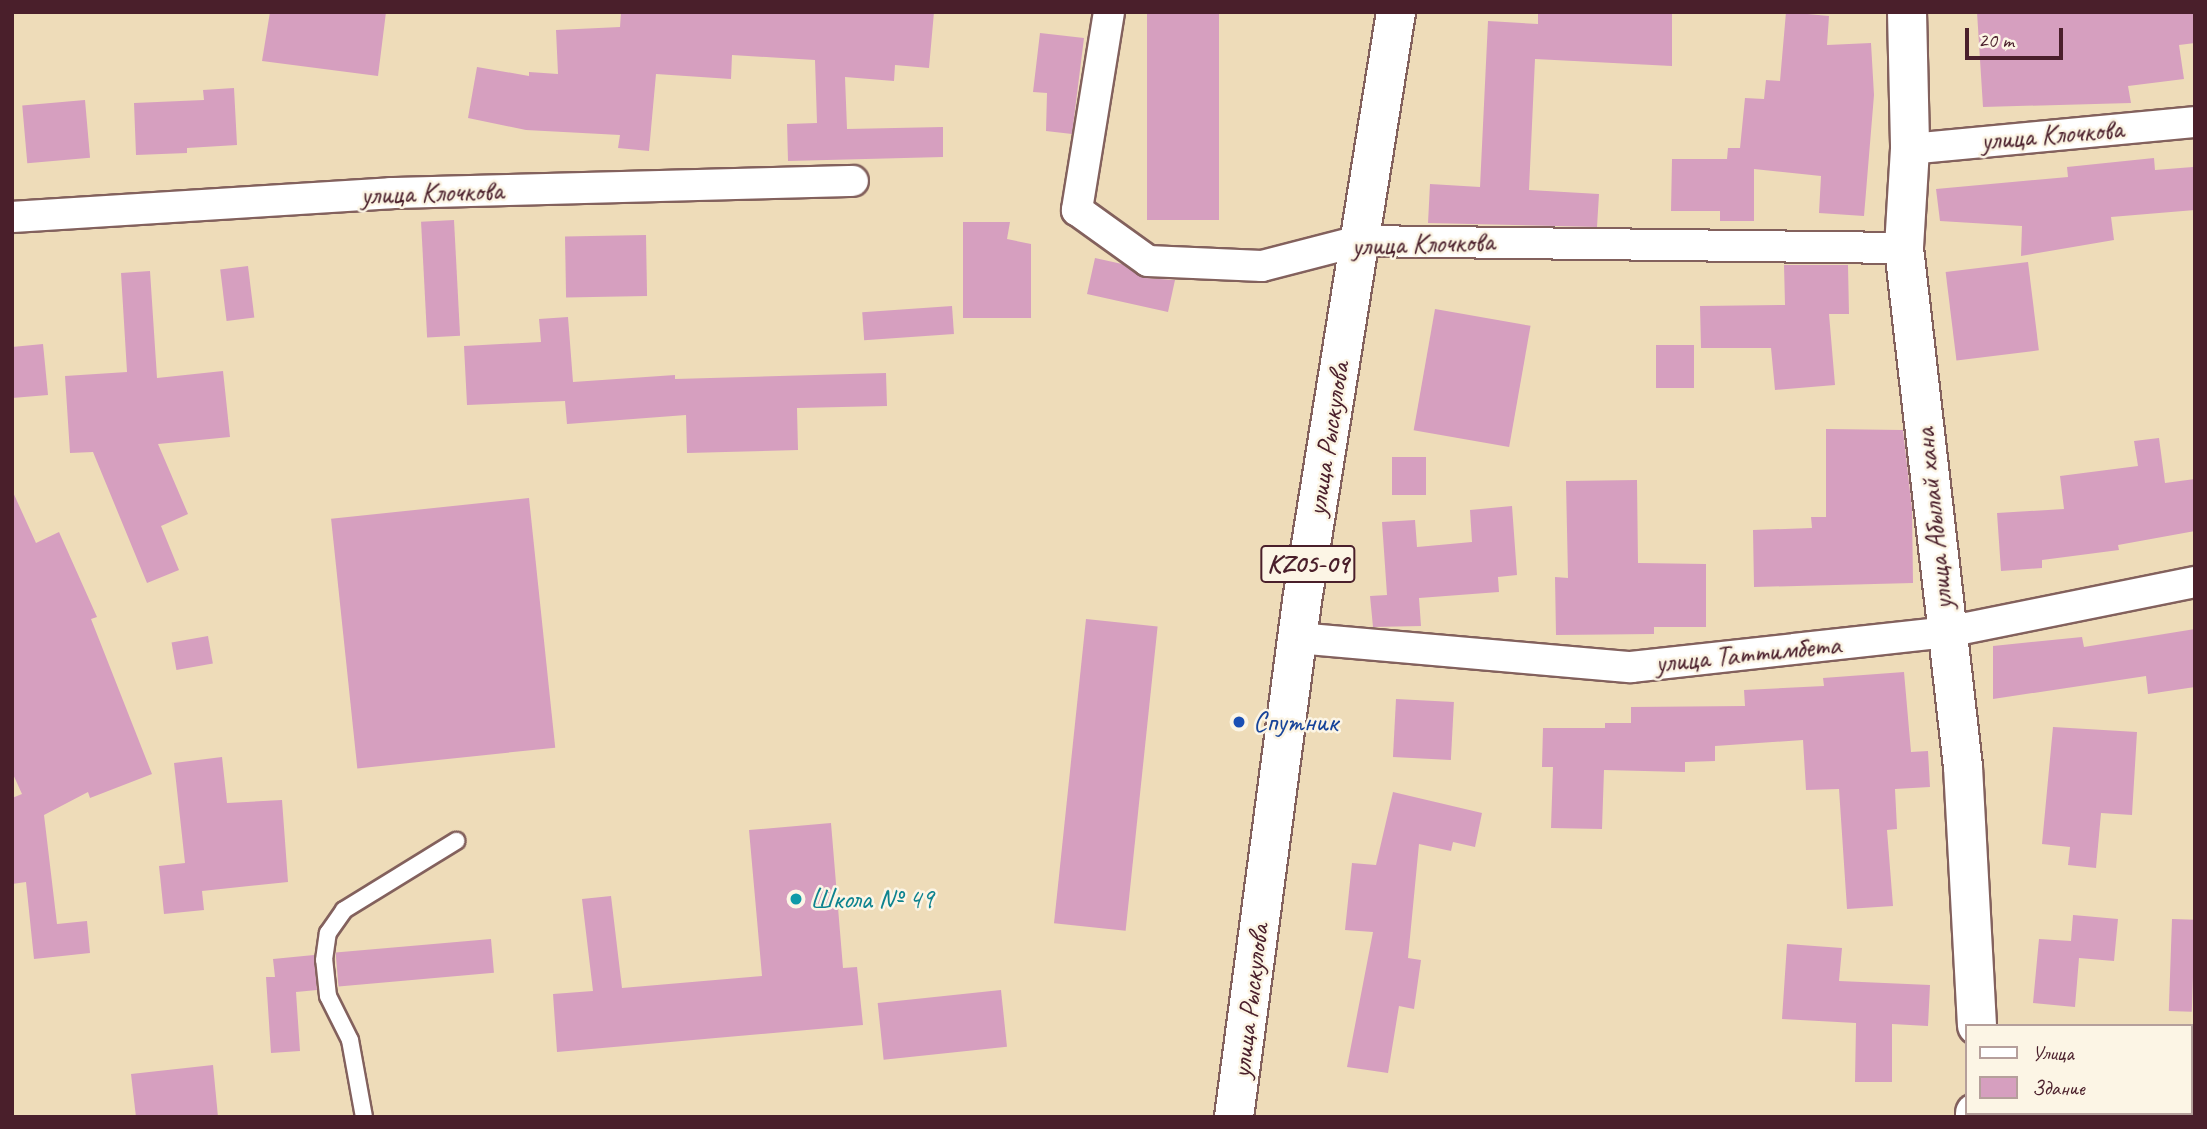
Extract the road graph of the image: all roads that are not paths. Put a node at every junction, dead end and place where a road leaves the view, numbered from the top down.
1 (1109, 12) edge
2 (1396, 12) edge
3 (1907, 12) edge
4 (2195, 122) edge
5 (1910, 149) junction
6 (853, 181) dead end
7 (12, 216) edge
8 (1359, 241) junction
9 (1904, 247) junction
10 (2195, 582) edge
11 (1947, 632) junction
12 (1297, 638) junction
13 (456, 841) dead end
14 (1977, 1024) edge
15 (364, 1117) edge
16 (1234, 1117) edge

1 - 8 street, улица Клочкова
2 - 8 main road, улица Рыскулова / KZ05-09
3 - 5 main road, улица Абылай хана
4 - 5 street, улица Клочкова
5 - 9 main road, улица Абылай хана
6 - 7 street, улица Клочкова
8 - 9 street, улица Клочкова
8 - 12 main road, улица Рыскулова / KZ05-09
9 - 11 main road, улица Абылай хана
10 - 11 street, улица Таттимбета
11 - 12 street, улица Таттимбета
11 - 14 main road, улица Абылай хана
12 - 16 main road, улица Рыскулова / KZ05-09
13 - 15 lane

